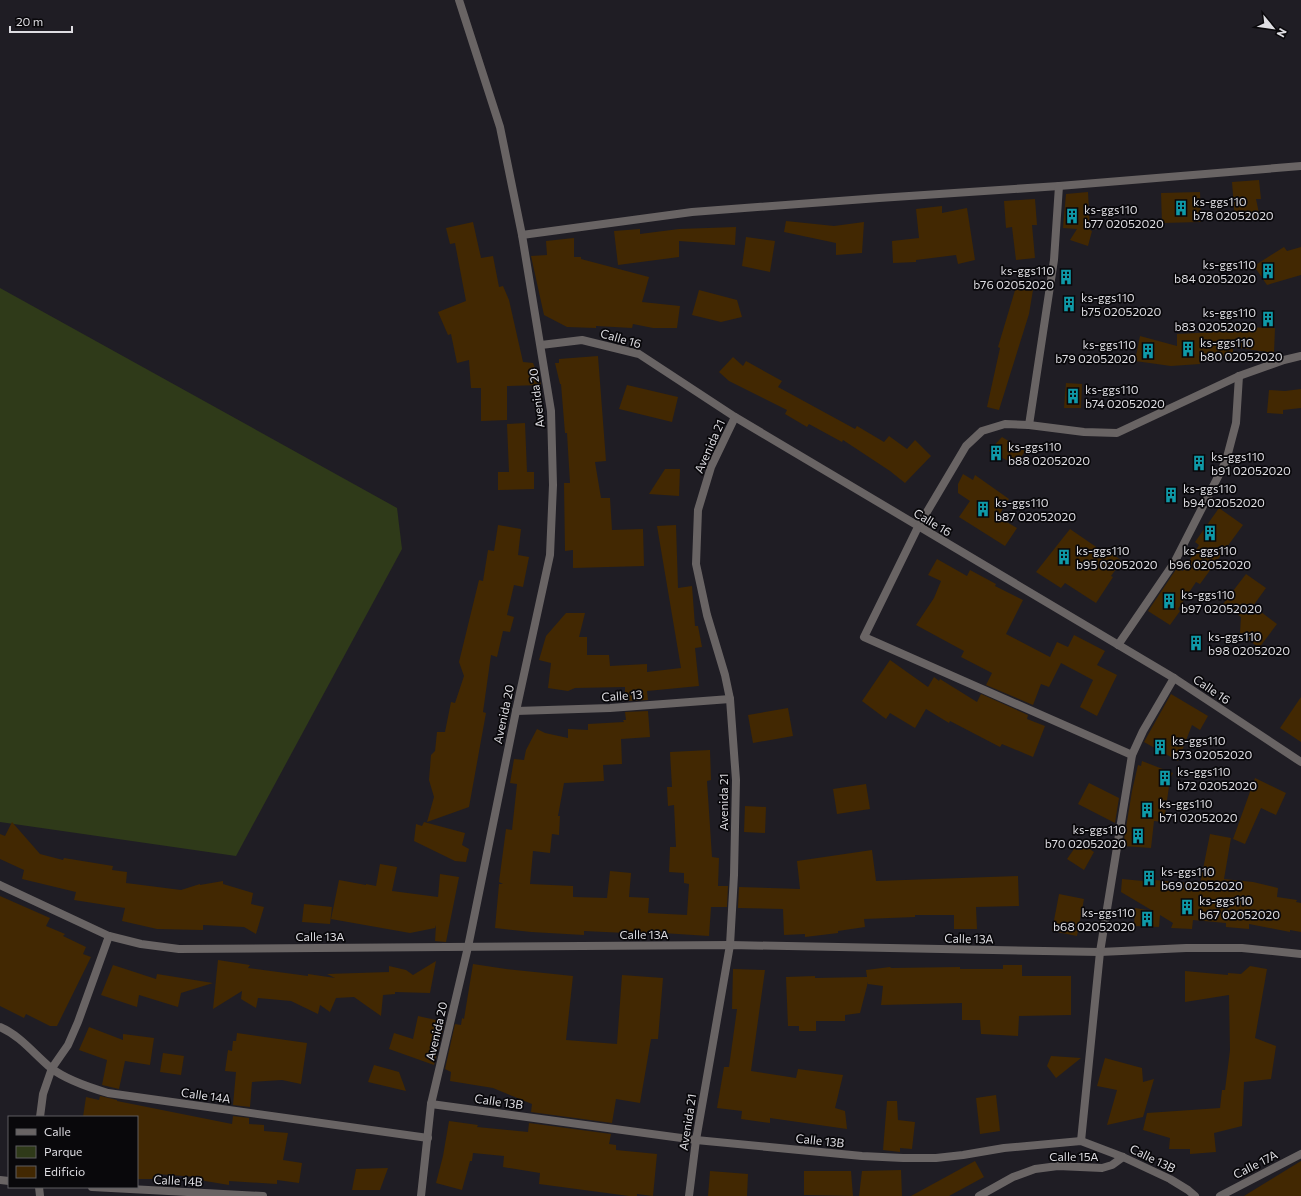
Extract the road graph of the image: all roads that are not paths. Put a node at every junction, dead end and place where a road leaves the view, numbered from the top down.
1 (459, 0) edge
2 (1301, 166) edge
3 (1059, 186) junction
4 (522, 235) junction
5 (541, 345) junction
6 (1301, 356) edge
7 (1239, 376) junction
8 (735, 417) junction
9 (1029, 425) junction
10 (918, 526) junction
11 (1118, 645) junction
12 (1174, 678) junction
13 (730, 698) junction
14 (516, 711) junction
15 (1132, 755) junction
16 (1301, 762) edge
17 (0, 885) edge
18 (109, 936) junction
19 (730, 945) junction
20 (468, 947) junction
21 (1100, 952) junction
22 (1301, 954) edge
23 (0, 1028) edge
24 (52, 1068) junction
25 (431, 1104) junction
26 (40, 1116) edge
27 (428, 1138) junction
28 (696, 1140) junction
29 (1082, 1141) junction
30 (1301, 1154) edge
31 (1124, 1157) junction
32 (111, 1188) edge
33 (263, 1196) edge
34 (421, 1196) edge
35 (689, 1196) edge
36 (979, 1196) edge
37 (1194, 1196) edge
38 (1220, 1196) edge

1 - 4 street, Avenida 20
2 - 3 street
3 - 4 street
3 - 9 street
4 - 5 street, Avenida 20
5 - 8 street, Calle 16
5 - 14 street, Avenida 20
6 - 7 street
7 - 9 street
7 - 11 street
8 - 10 street, Calle 16
8 - 13 street, Avenida 21
9 - 10 street
10 - 11 street, Calle 16
10 - 15 street
11 - 12 street, Calle 16
12 - 15 street
12 - 16 street, Calle 16
13 - 14 street, Calle 13
13 - 19 street, Avenida 21
14 - 20 street, Avenida 20
15 - 21 street
17 - 18 street, Calle 13A
18 - 20 street, Calle 13A
18 - 24 street
19 - 20 street, Calle 13A
19 - 21 street, Calle 13A
19 - 28 street, Avenida 21
20 - 25 street, Avenida 20
21 - 22 street, Calle 13A
21 - 29 street
23 - 24 street, Calle 14A
24 - 26 street
24 - 27 street, Calle 14A
25 - 27 street, Avenida 20
25 - 28 street, Calle 13B
27 - 34 street, Avenida 20
28 - 29 street, Calle 13B
28 - 35 street, Avenida 21
29 - 31 street, Calle 13B
30 - 38 street, Calle 17A
31 - 36 street, Calle 15A
31 - 37 street, Calle 13B
32 - 33 street, Calle 14B

